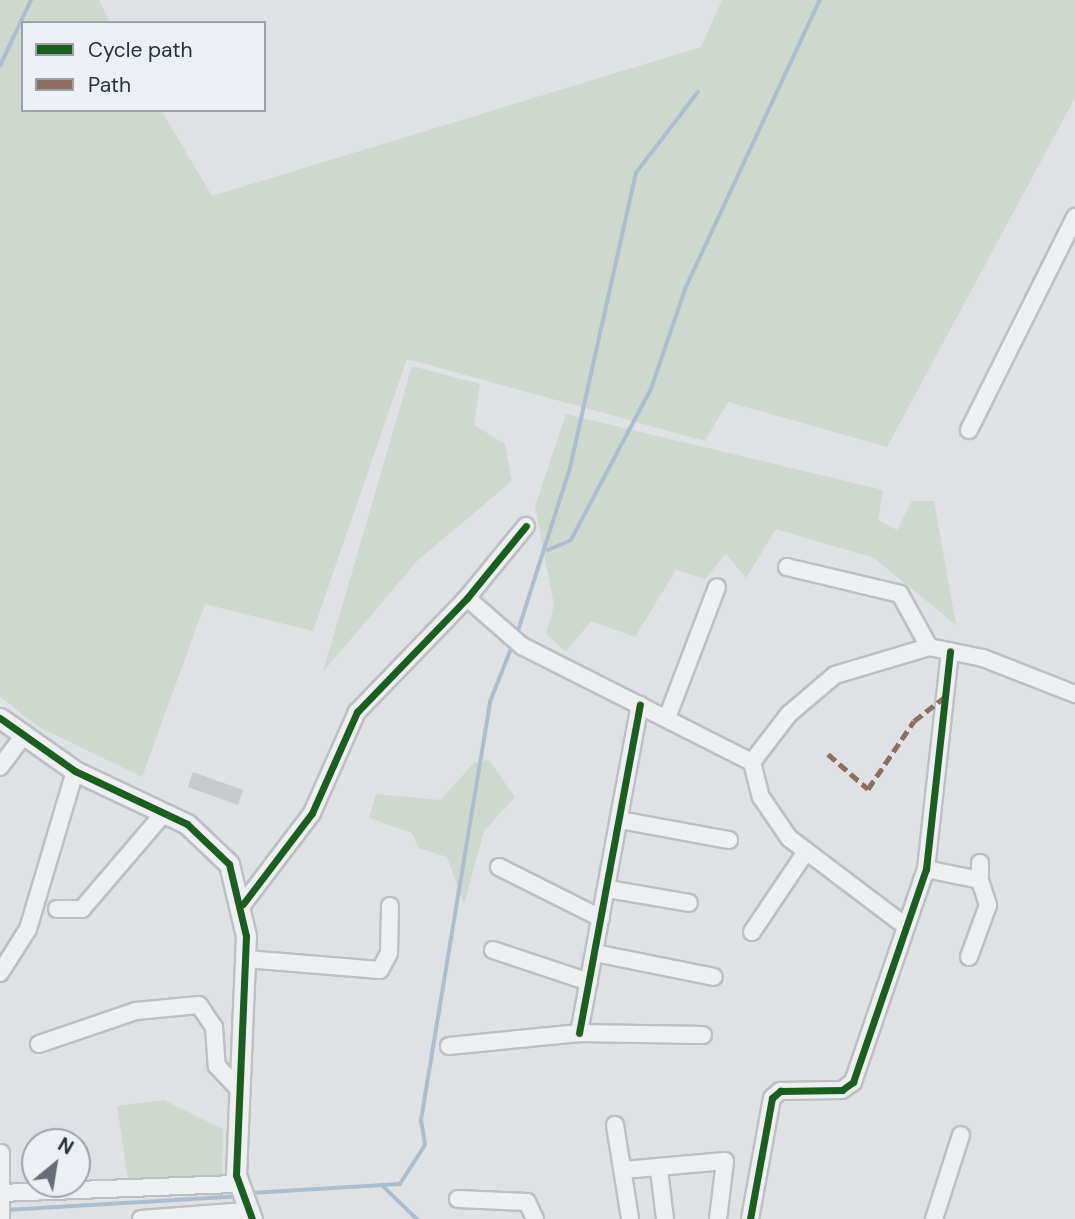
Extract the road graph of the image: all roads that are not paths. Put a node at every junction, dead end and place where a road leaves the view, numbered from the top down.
1 (1075, 217) edge
2 (970, 430) dead end
3 (526, 526) dead end
4 (787, 567) dead end
5 (717, 587) dead end
6 (467, 598) junction
7 (929, 647) junction
8 (950, 651) junction
9 (1075, 694) edge
10 (640, 705) junction
11 (0, 718) edge
12 (667, 718) junction
13 (21, 739) junction
14 (752, 762) junction
15 (0, 766) edge
16 (75, 771) junction
17 (164, 813) junction
18 (620, 820) junction
19 (729, 840) dead end
20 (805, 853) junction
21 (980, 863) dead end
22 (499, 867) dead end
23 (926, 869) junction
24 (980, 880) junction
25 (608, 889) junction
26 (689, 902) dead end
27 (243, 904) junction
28 (390, 906) dead end
29 (57, 909) dead end
30 (601, 918) junction
31 (904, 925) junction
32 (751, 932) dead end
33 (493, 950) dead end
34 (595, 953) junction
35 (969, 957) dead end
36 (246, 959) junction
37 (0, 973) edge
38 (713, 977) dead end
39 (589, 982) junction
40 (579, 1033) junction
41 (703, 1035) dead end
42 (39, 1044) dead end
43 (449, 1046) dead end
44 (239, 1090) junction
45 (615, 1125) dead end
46 (961, 1135) dead end
47 (1, 1153) edge
48 (624, 1170) junction
49 (659, 1170) junction
50 (1, 1193) edge
51 (458, 1199) dead end
52 (243, 1201) edge
53 (1, 1219) edge
54 (141, 1219) edge
55 (535, 1219) edge
56 (630, 1219) edge
57 (666, 1219) edge
58 (718, 1219) edge
59 (750, 1219) edge
60 (934, 1219) edge

1 - 2 street
3 - 6 street
4 - 7 street
5 - 12 street
6 - 10 street
6 - 27 street
7 - 8 street
7 - 14 street
8 - 9 street
8 - 23 street
10 - 12 street
10 - 18 street
11 - 13 street
12 - 14 street
13 - 15 street
13 - 16 street
14 - 20 street
16 - 17 street
16 - 37 street
17 - 27 street
17 - 29 street
18 - 19 street
18 - 25 street
20 - 31 street
20 - 32 street
21 - 24 street
22 - 30 street
23 - 24 street
23 - 31 street
24 - 35 street
25 - 26 street
25 - 30 street
27 - 36 street
28 - 36 street
30 - 34 street
31 - 59 street
33 - 39 street
34 - 38 street
34 - 39 street
36 - 44 street
39 - 40 street
40 - 41 street
40 - 43 street
42 - 44 street
44 - 52 street
45 - 48 street
46 - 60 street
47 - 50 street
48 - 49 street
48 - 56 street
49 - 57 street
49 - 58 street
50 - 52 street
50 - 53 street
51 - 55 street
52 - 54 street

